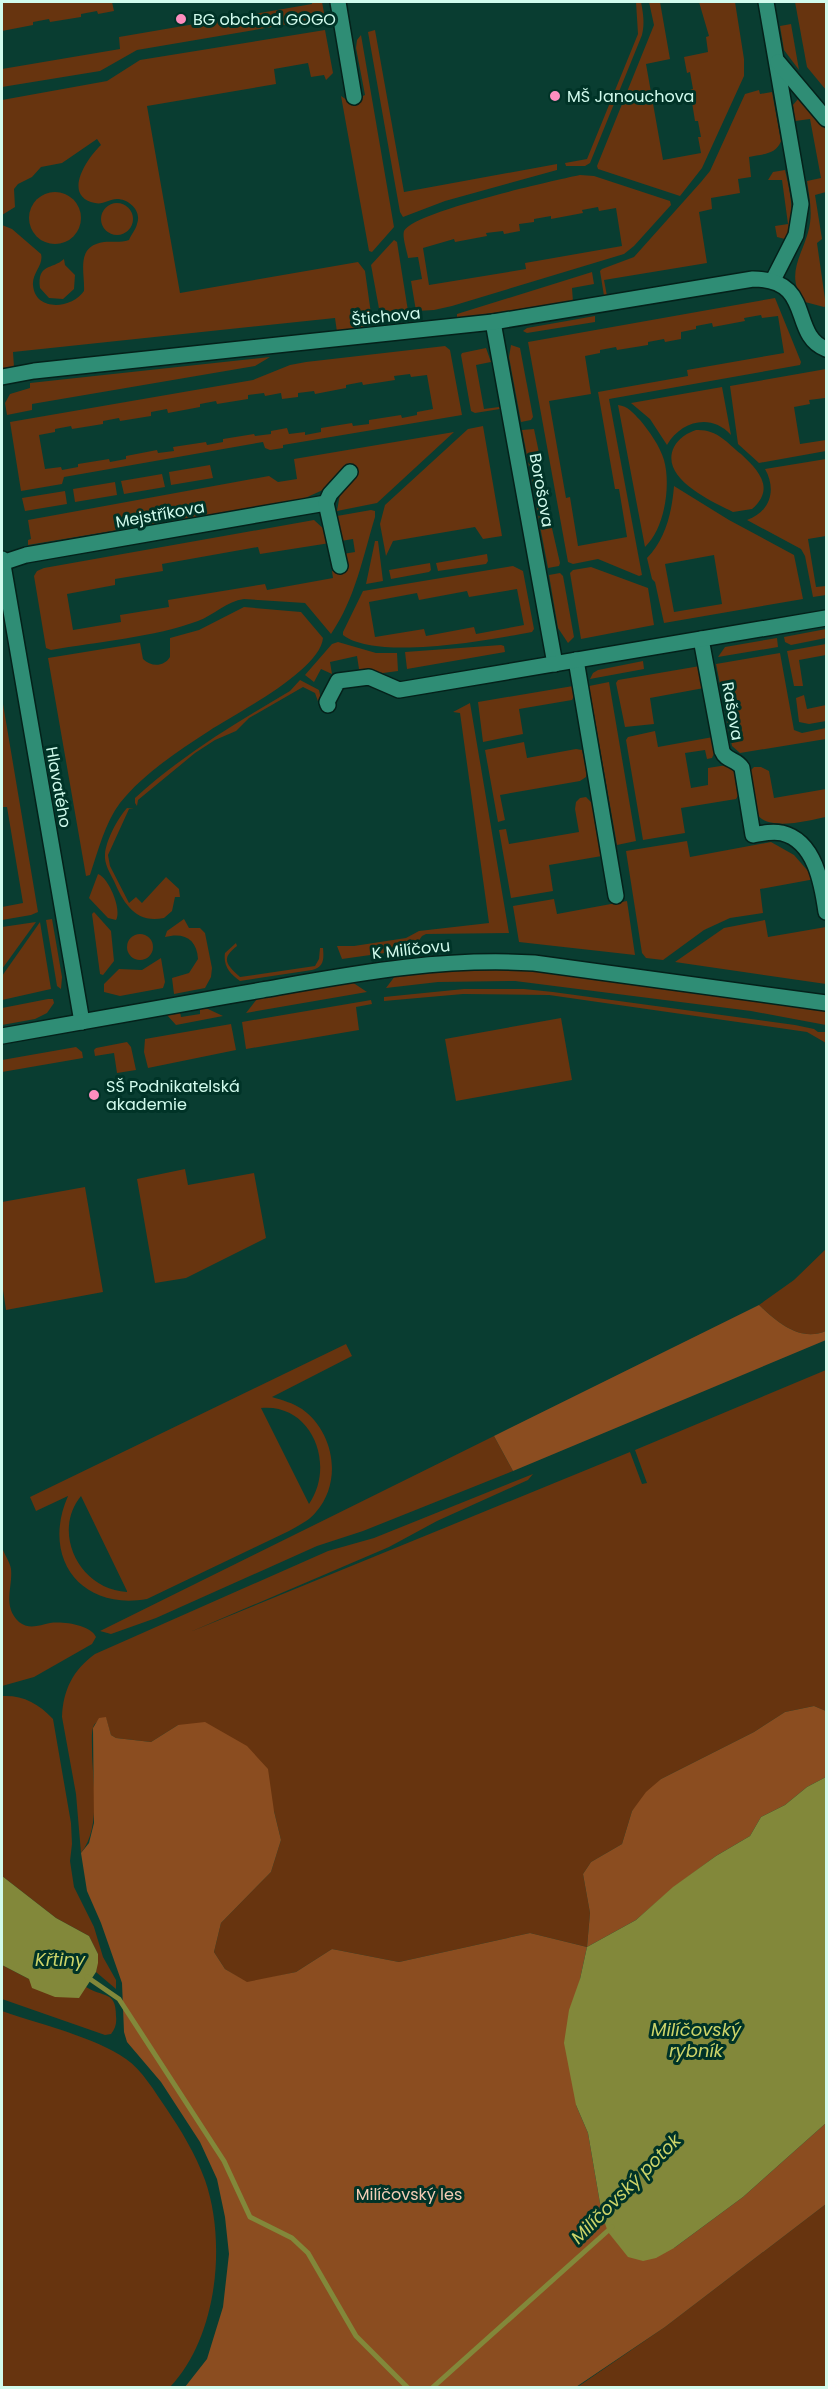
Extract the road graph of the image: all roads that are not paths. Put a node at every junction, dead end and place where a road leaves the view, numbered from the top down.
1 (338, 2) edge
2 (766, 2) edge
3 (776, 60) junction
4 (354, 97) dead end
5 (826, 119) edge
6 (773, 280) junction
7 (493, 322) junction
8 (826, 349) edge
9 (2, 377) edge
10 (350, 472) dead end
11 (326, 503) junction
12 (2, 562) edge
13 (340, 566) dead end
14 (826, 618) edge
15 (702, 639) junction
16 (576, 660) junction
17 (555, 664) junction
18 (328, 705) dead end
19 (616, 896) dead end
20 (826, 912) edge
21 (826, 1003) edge
22 (82, 1022) junction
23 (2, 1036) edge

1 - 4 street
2 - 3 street
3 - 5 street
3 - 6 street
6 - 7 street, Štichova
6 - 8 street
7 - 9 street, Štichova
7 - 17 street, Borošova
10 - 11 street
11 - 12 street, Mejstříkova
11 - 13 street
12 - 22 street, Hlavatého
14 - 15 street
15 - 16 street
15 - 20 street, Rašova
16 - 17 street
16 - 19 street
17 - 18 street
21 - 22 street, K Milíčovu
22 - 23 street, K Milíčovu

